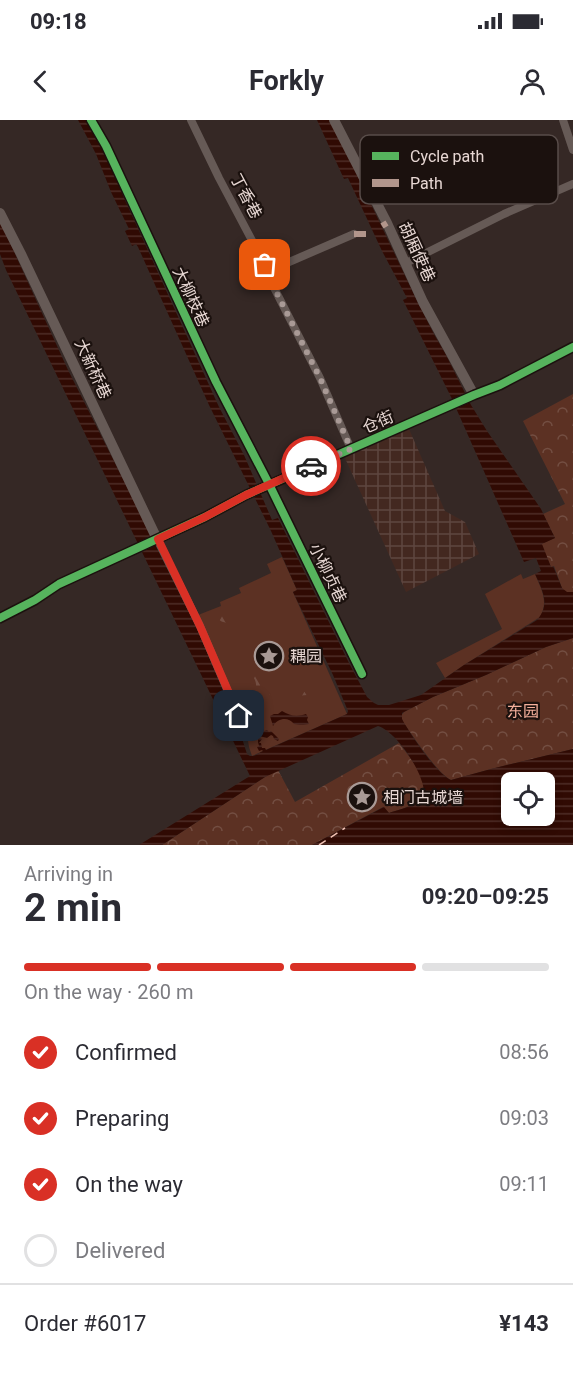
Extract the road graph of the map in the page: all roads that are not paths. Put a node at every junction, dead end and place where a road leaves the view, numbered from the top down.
1 (91, 120) edge
2 (191, 120) edge
3 (334, 120) edge
4 (563, 120) edge
5 (573, 150) edge
6 (360, 171) edge
7 (573, 184) edge
8 (558, 191) edge
9 (377, 204) edge
10 (527, 204) edge
11 (0, 213) edge
12 (354, 234) dead end
13 (406, 263) junction
14 (266, 272) junction
15 (573, 347) edge
16 (472, 396) junction
17 (351, 449) junction
18 (269, 484) junction
19 (156, 539) junction
20 (0, 618) edge
21 (362, 674) dead end
22 (246, 734) dead end

1 - 18 street, 大柳枝巷
2 - 14 street, 丁香巷
3 - 6 street, 胡厢使巷
4 - 5 street
7 - 8 street
9 - 13 street, 胡厢使巷
10 - 13 street
11 - 19 street, 大新桥巷
12 - 14 street
13 - 16 street, 胡厢使巷
14 - 17 street, 丁香巷
15 - 16 street, 仓街
16 - 17 street, 仓街
17 - 18 street, 仓街
18 - 19 street, 仓街
18 - 21 street, 小柳贞巷
19 - 20 street, 仓街
19 - 22 street

